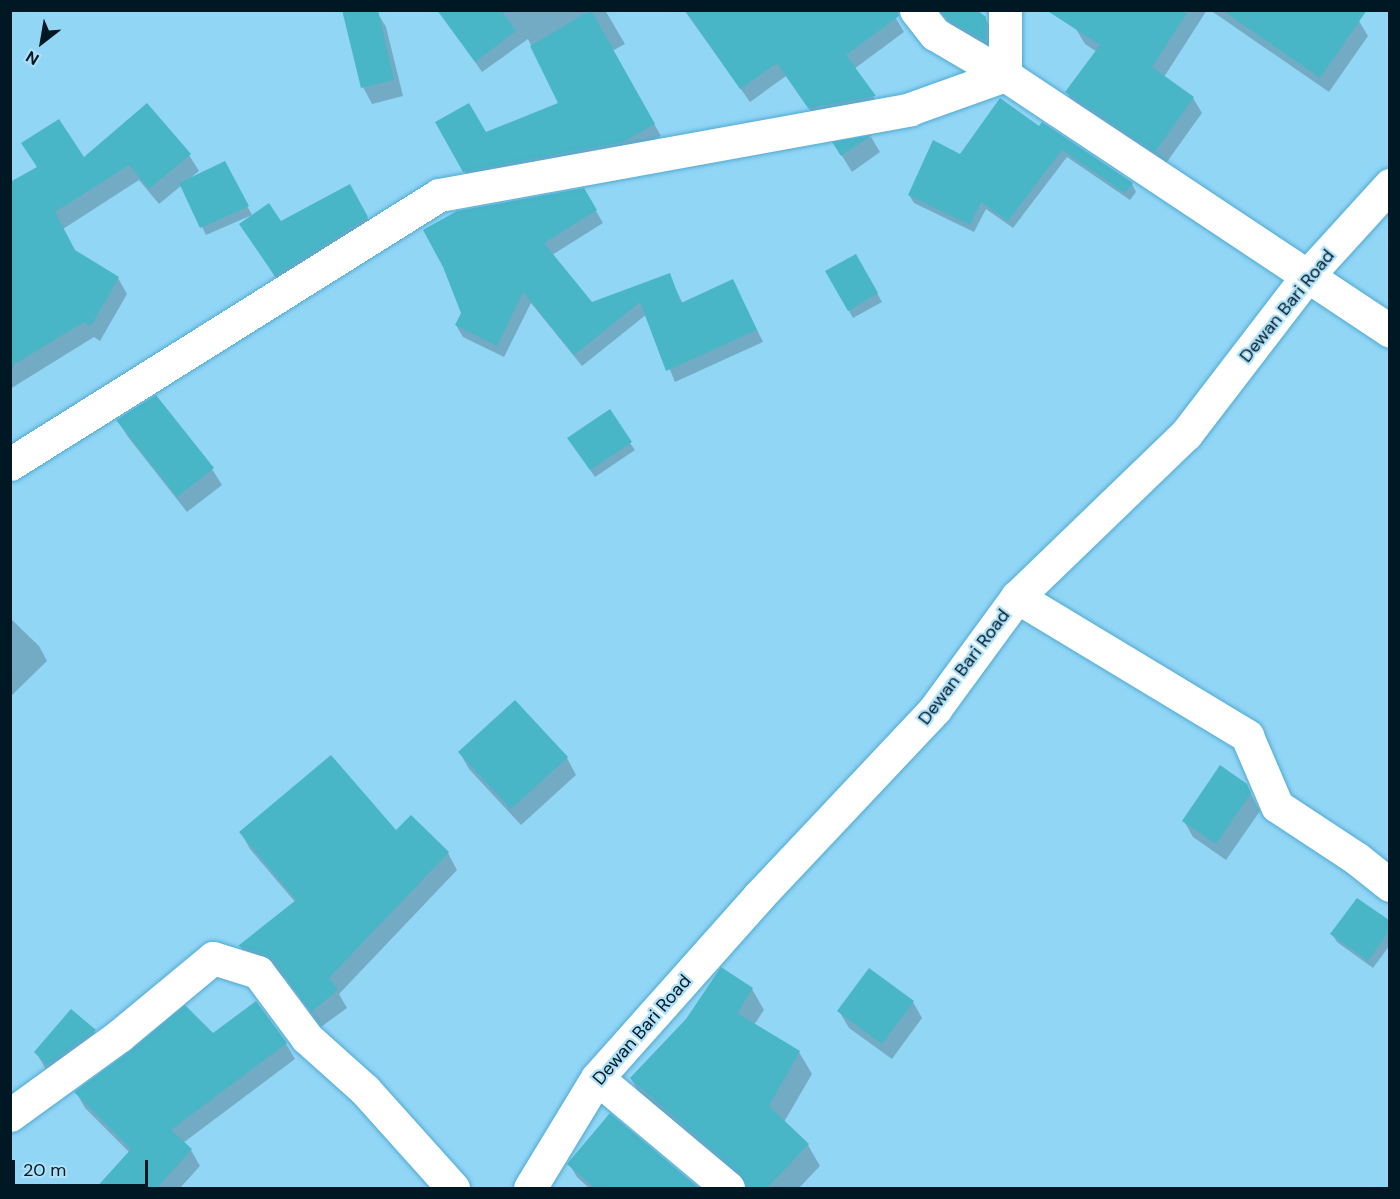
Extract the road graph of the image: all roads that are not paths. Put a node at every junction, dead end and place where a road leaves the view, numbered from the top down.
1 (916, 10) edge
2 (1005, 10) edge
3 (1005, 75) junction
4 (1389, 184) edge
5 (1308, 275) junction
6 (1389, 331) edge
7 (10, 464) edge
8 (1017, 597) junction
9 (1389, 885) edge
10 (597, 1078) junction
11 (10, 1115) edge
12 (453, 1188) edge
13 (530, 1188) edge
14 (728, 1188) edge

1 - 3 street
2 - 3 street
3 - 5 street
3 - 7 street
4 - 5 street, Dewan Bari Road
5 - 6 street
5 - 8 street, Dewan Bari Road
8 - 9 street
8 - 10 street, Dewan Bari Road
10 - 13 street, Dewan Bari Road
10 - 14 street
11 - 12 street

